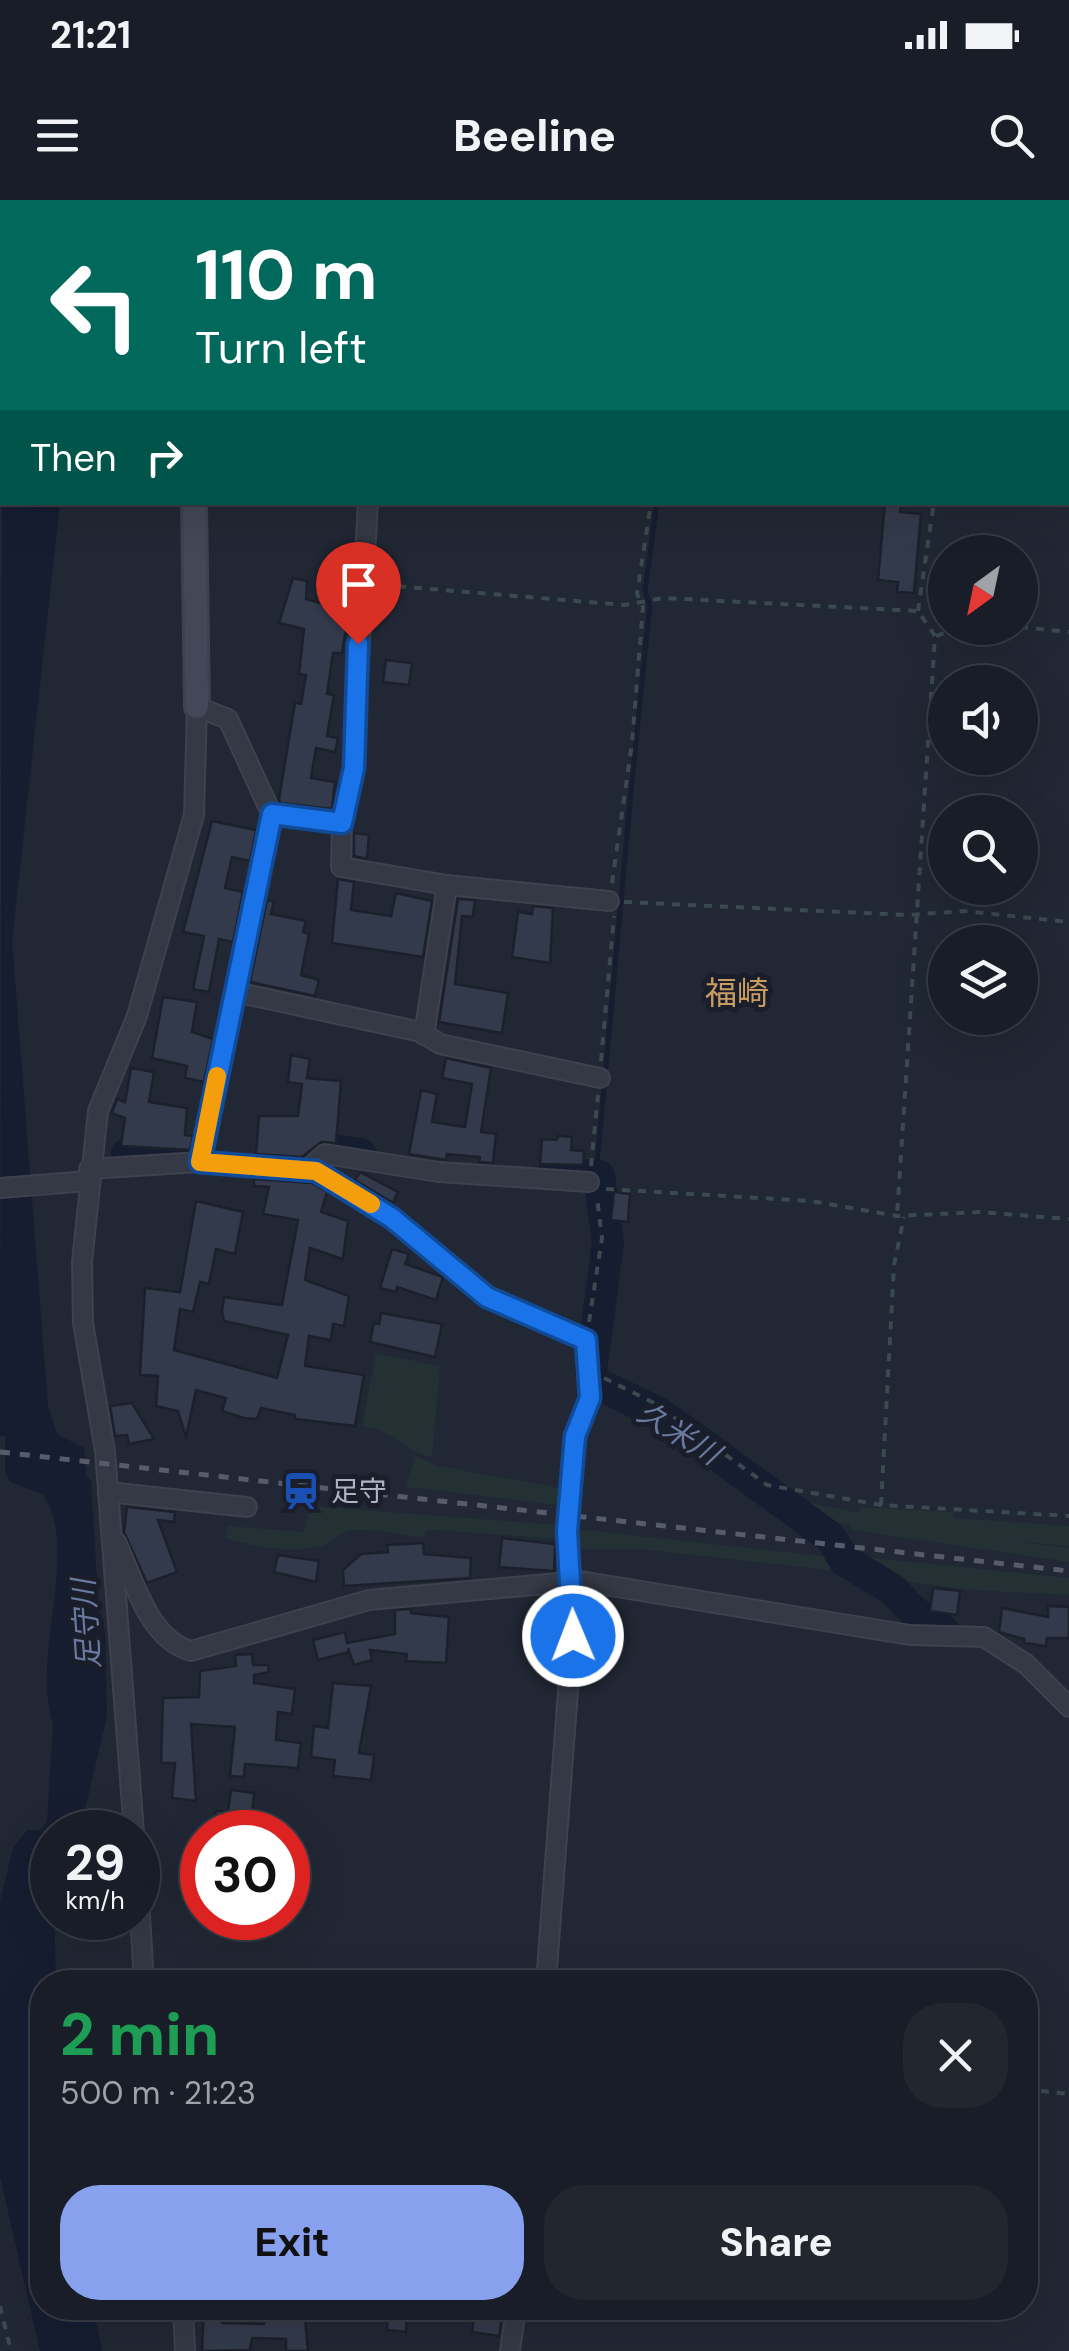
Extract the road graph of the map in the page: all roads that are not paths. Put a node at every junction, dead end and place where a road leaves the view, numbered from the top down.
1 (194, 505) edge
2 (368, 505) edge
3 (197, 707) junction
4 (272, 814) junction
5 (342, 823) junction
6 (448, 884) junction
7 (615, 902) road end
8 (235, 992) junction
9 (424, 1035) junction
10 (600, 1078) road end
11 (200, 1162) junction
12 (308, 1169) junction
13 (83, 1177) junction
14 (595, 1181) road end
15 (0, 1188) edge
16 (108, 1492) junction
17 (247, 1508) dead end
18 (112, 1533) junction
19 (572, 1582) junction
20 (1069, 1707) edge
21 (132, 1810) edge
22 (142, 1940) edge
23 (143, 1970) edge
24 (547, 1970) edge
25 (184, 2320) edge
26 (514, 2320) edge
27 (185, 2351) edge
28 (510, 2351) edge

1 - 3 street
2 - 5 street
3 - 4 street
3 - 13 street
4 - 5 street
4 - 8 street
5 - 6 street
6 - 7 street
6 - 9 street
8 - 9 street
8 - 11 street
9 - 10 street
11 - 12 street
11 - 13 street
12 - 14 street
12 - 19 street
13 - 15 street
13 - 16 street
16 - 17 street
16 - 18 street
18 - 19 street
18 - 21 street
19 - 20 street
19 - 24 street
22 - 23 street
25 - 27 street
26 - 28 street

